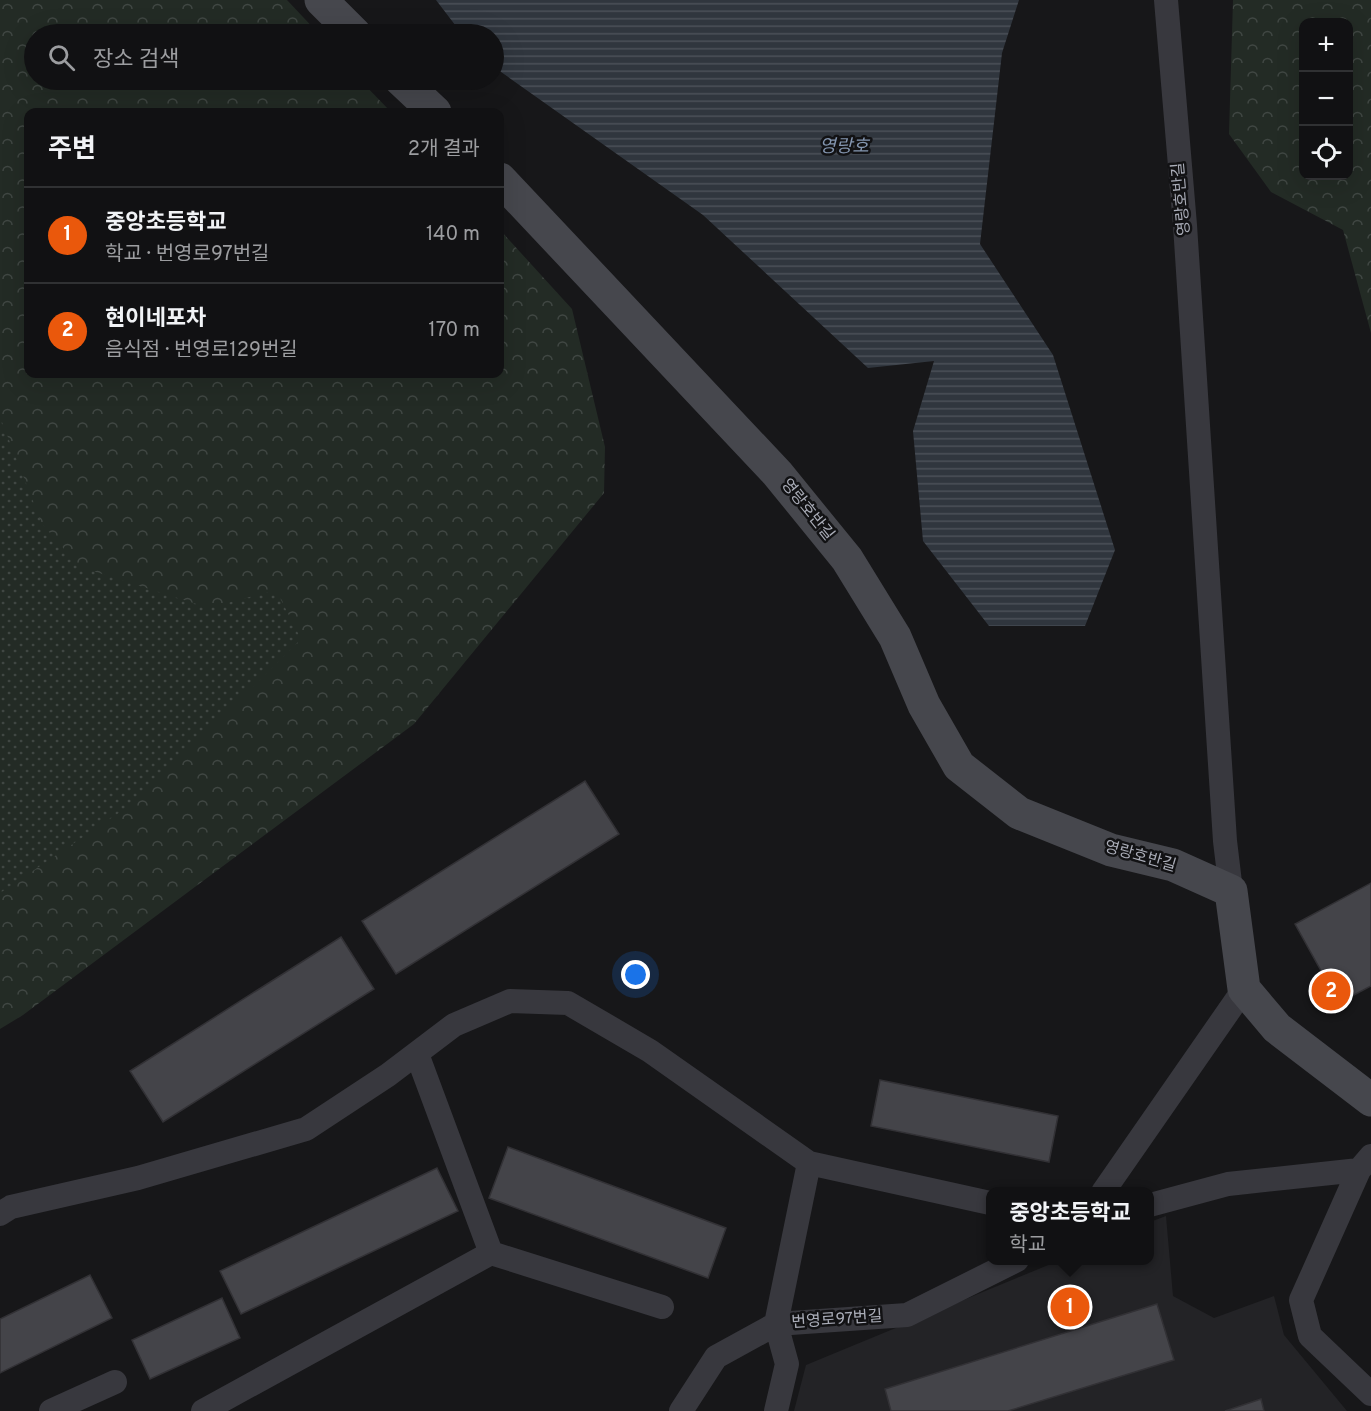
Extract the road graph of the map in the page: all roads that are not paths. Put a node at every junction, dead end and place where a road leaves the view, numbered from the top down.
1 (321, 0) edge
2 (1166, 0) edge
3 (345, 24) edge
4 (412, 90) edge
5 (431, 108) edge
6 (504, 183) edge
7 (1231, 891) junction
8 (1244, 989) junction
9 (417, 1054) junction
10 (1371, 1100) edge
11 (808, 1163) junction
12 (1365, 1163) edge
13 (1106, 1187) edge
14 (986, 1202) edge
15 (1154, 1204) edge
16 (0, 1214) edge
17 (491, 1253) junction
18 (1007, 1265) edge
19 (662, 1307) dead end
20 (776, 1324) junction
21 (115, 1382) dead end
22 (1371, 1394) edge
23 (51, 1411) edge
24 (203, 1411) edge
25 (681, 1411) edge
26 (776, 1411) edge

1 - 3 street
2 - 7 street, 영랑호반길
4 - 5 street
6 - 7 street, 영랑호반길
7 - 8 street
8 - 10 street
8 - 13 street
9 - 11 street
9 - 16 street
9 - 17 street
11 - 14 street
11 - 20 street
12 - 15 street
12 - 22 street
17 - 19 street
17 - 24 street
18 - 20 street, 번영로97번길
20 - 25 street, 번영로97번길
20 - 26 street
21 - 23 street

